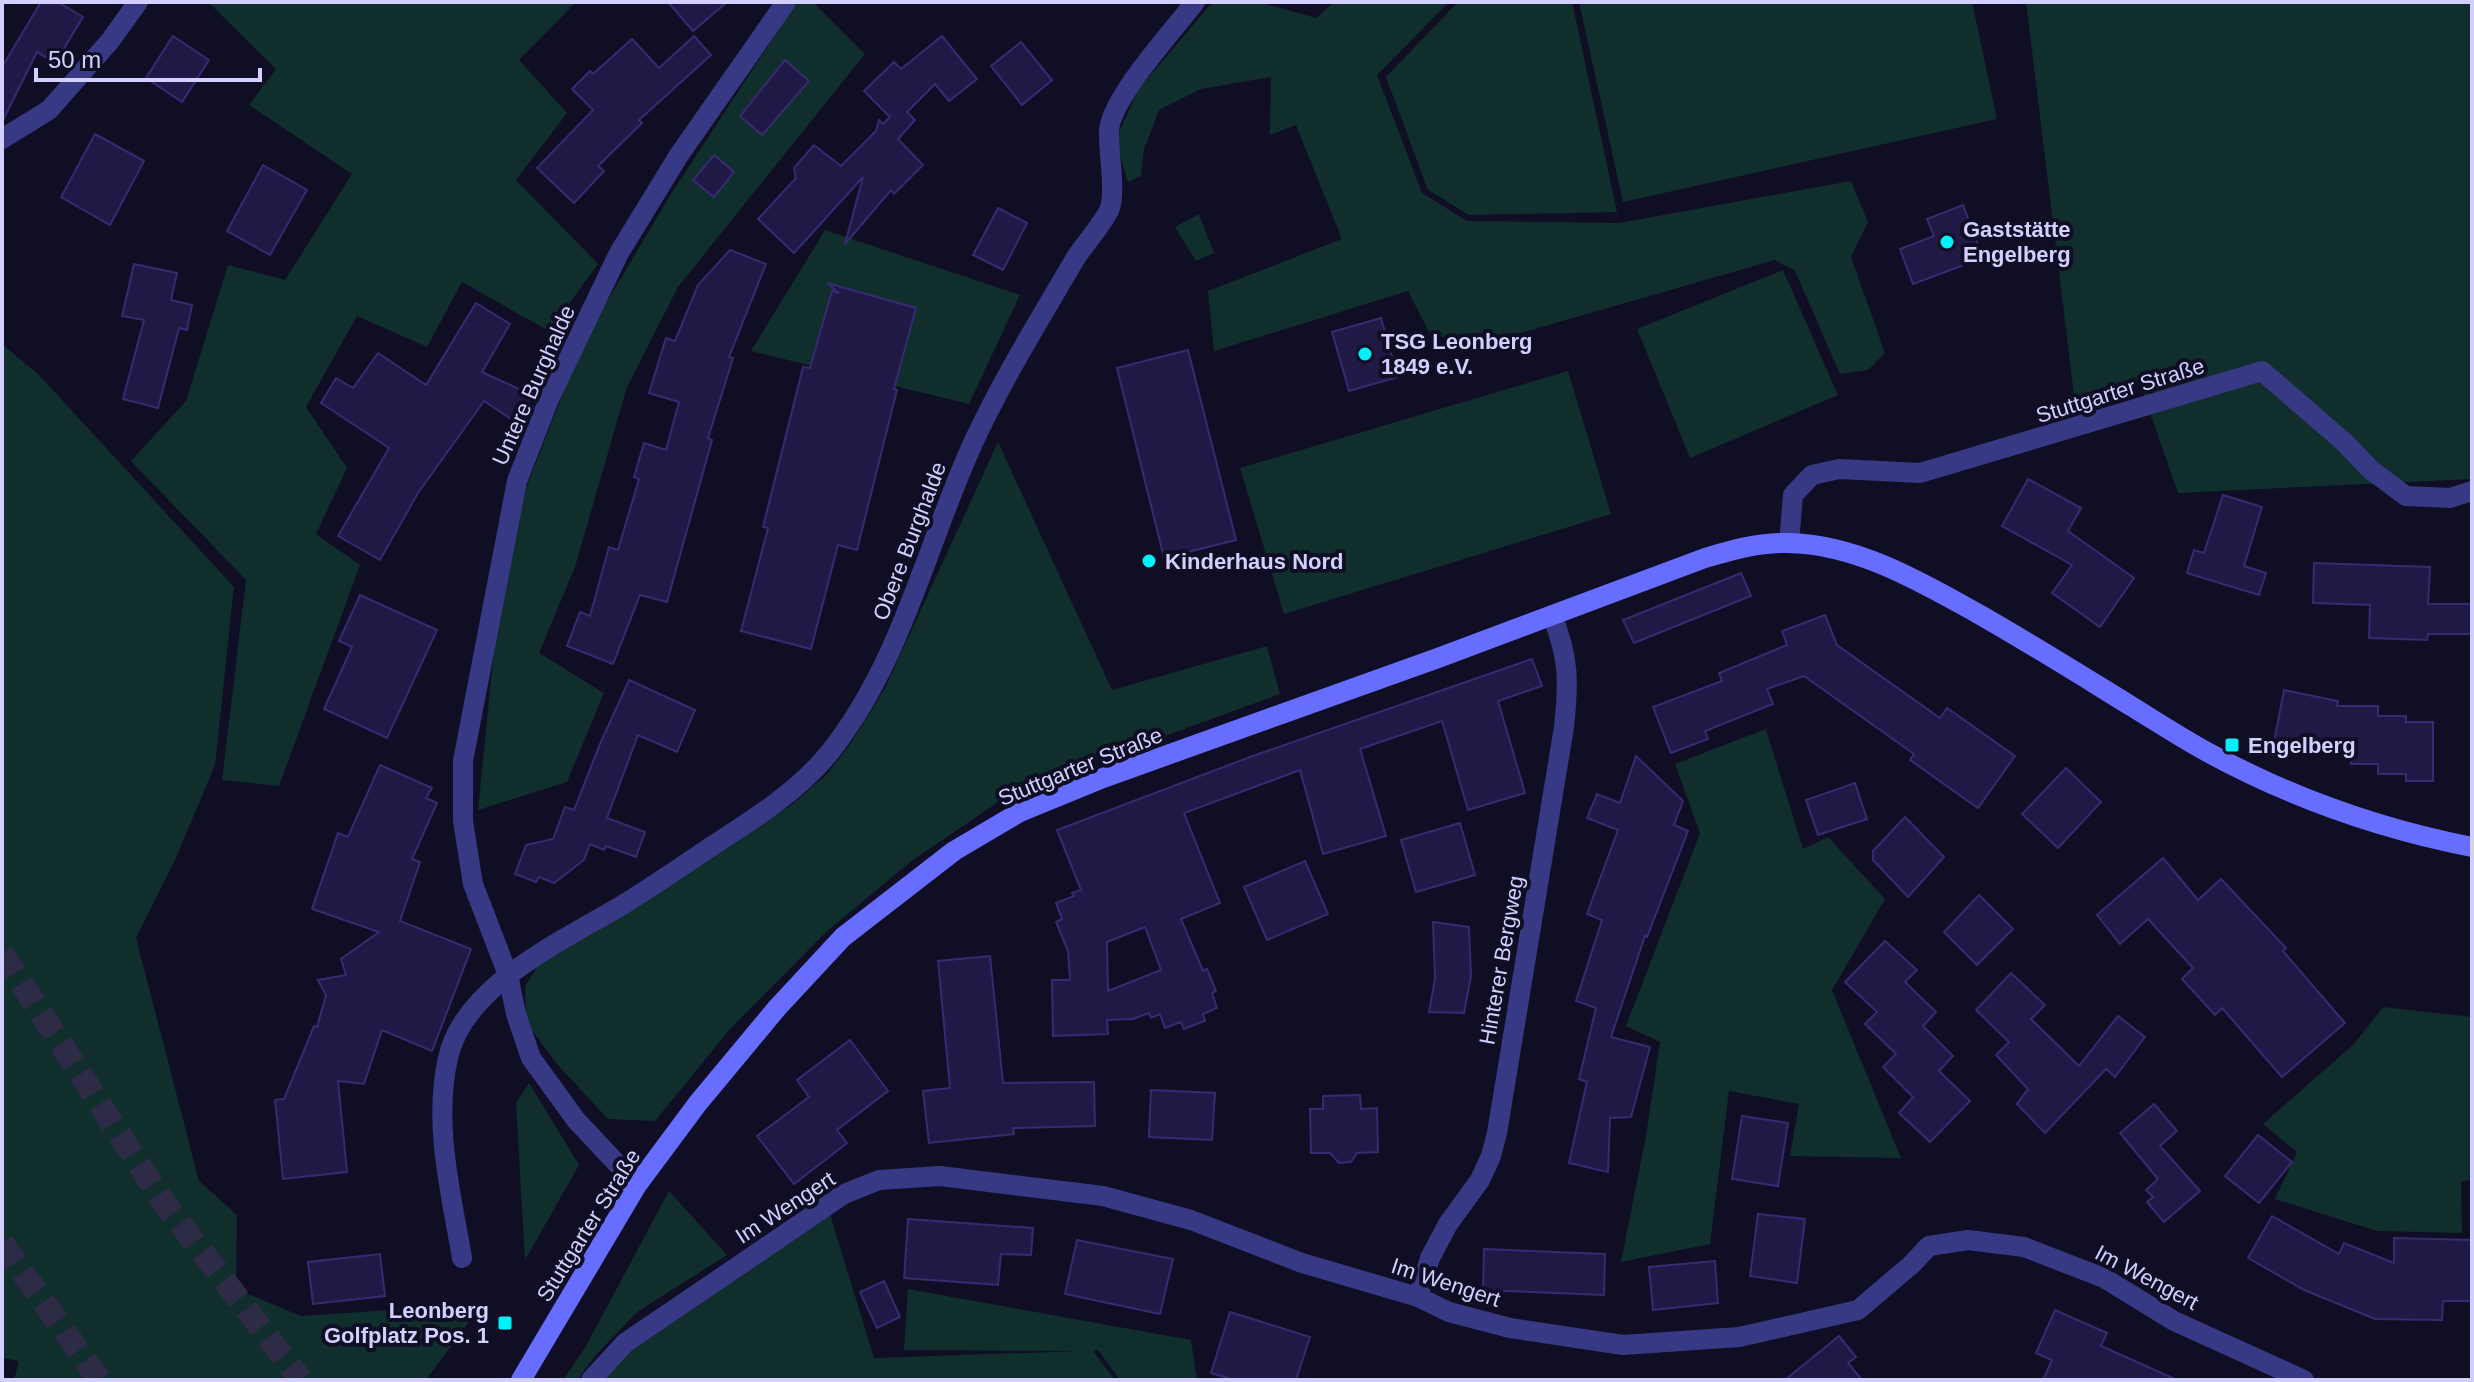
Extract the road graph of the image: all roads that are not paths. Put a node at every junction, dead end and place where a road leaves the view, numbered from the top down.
1 (138, 2) edge
2 (786, 2) edge
3 (1195, 2) edge
4 (2, 139) edge
5 (2472, 491) edge
6 (1789, 543) junction
7 (1552, 615) junction
8 (2472, 847) edge
9 (508, 975) junction
10 (637, 1185) junction
11 (462, 1258) dead end
12 (1418, 1297) junction
13 (521, 1380) edge
14 (591, 1380) edge
15 (2304, 1380) edge

1 - 4 street
2 - 9 street, Untere Burghalde
3 - 9 street, Obere Burghalde
5 - 6 street, Stuttgarter Straße
6 - 7 main road, Stuttgarter Straße
6 - 8 main road, Stuttgarter Straße
7 - 10 main road, Stuttgarter Straße
7 - 12 street, Hinterer Bergweg
9 - 10 street, Untere Burghalde
9 - 11 street
10 - 13 main road, Stuttgarter Straße
12 - 14 street, Im Wengert
12 - 15 street, Im Wengert

